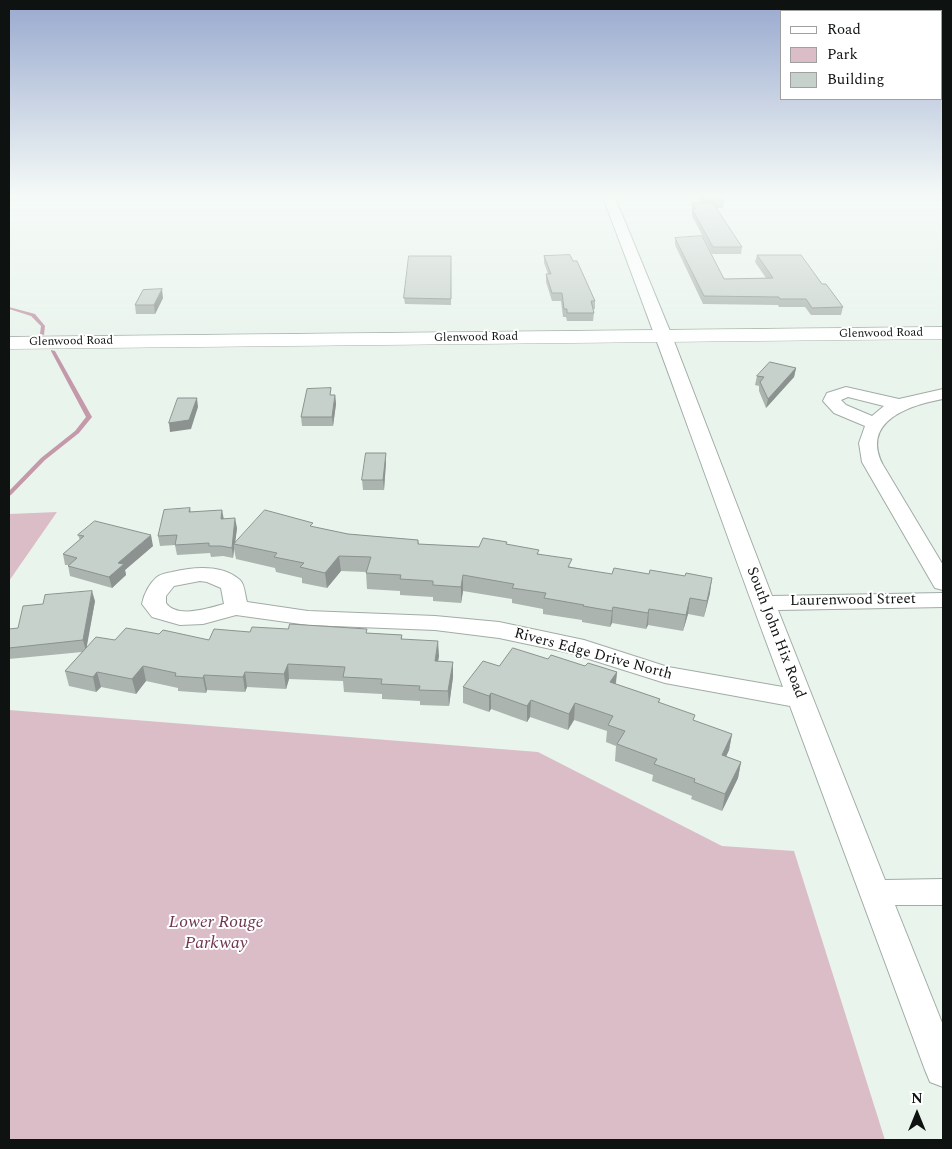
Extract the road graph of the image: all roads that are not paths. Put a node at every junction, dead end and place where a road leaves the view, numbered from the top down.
1 (629, 249) edge
2 (943, 333) edge
3 (664, 336) junction
4 (9, 343) edge
5 (943, 394) edge
6 (901, 405) junction
7 (875, 424) junction
8 (943, 583) edge
9 (943, 600) edge
10 (763, 603) junction
11 (236, 608) dead end
12 (800, 699) junction
13 (943, 892) edge
14 (876, 893) junction
15 (943, 1070) edge

1 - 3 street, South John Hix Road
2 - 3 street, Glenwood Road
3 - 4 street, Glenwood Road
3 - 10 street, South John Hix Road
5 - 6 street
6 - 7 street
6 - 7 street
7 - 8 street
9 - 10 street, Laurenwood Street
10 - 12 street, South John Hix Road
11 - 12 street, Rivers Edge Drive North
12 - 14 street, South John Hix Road
13 - 14 street
14 - 15 street, South John Hix Road

